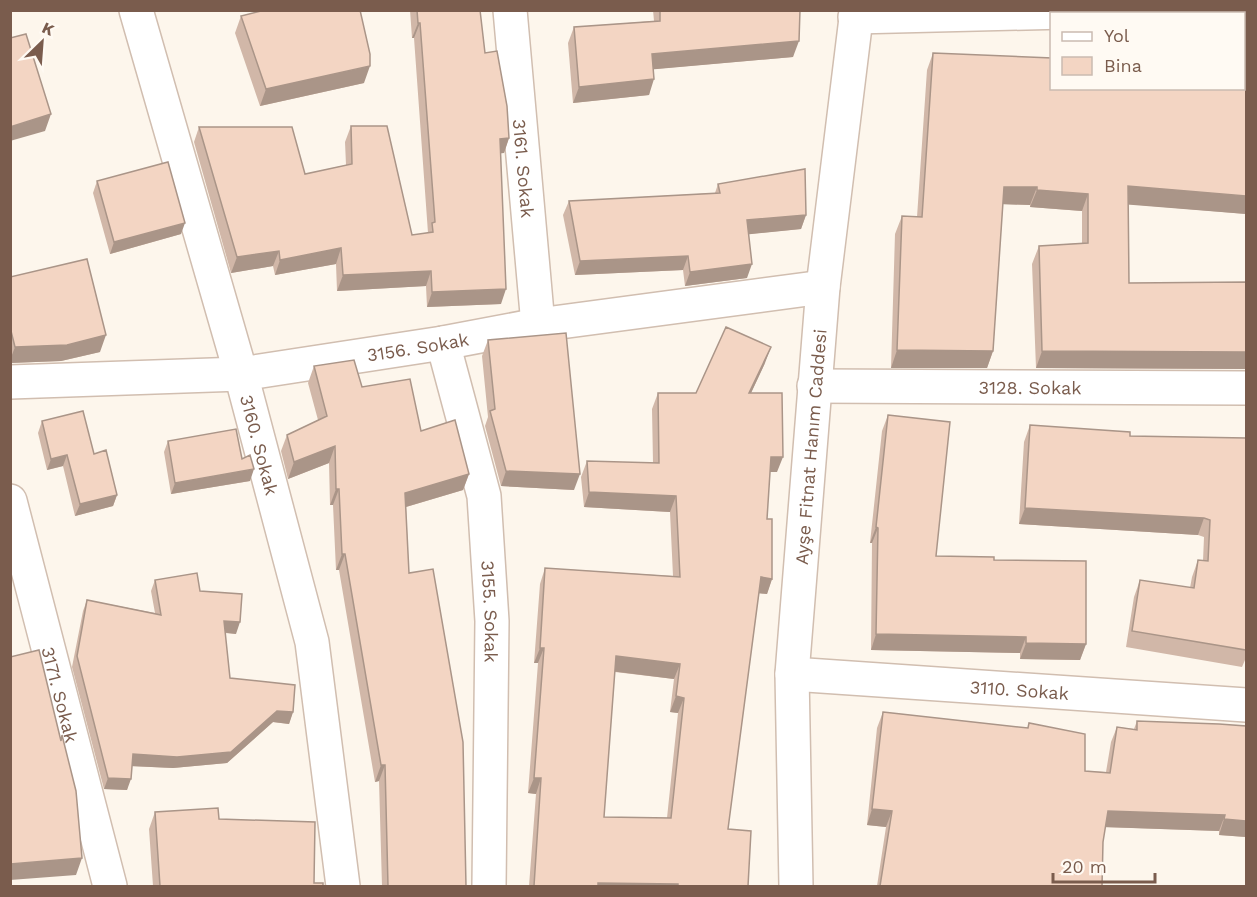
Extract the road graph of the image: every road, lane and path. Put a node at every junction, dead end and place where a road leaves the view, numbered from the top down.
1 (136, 10) edge
2 (510, 10) edge
3 (1149, 10) edge
4 (856, 14) edge
5 (823, 287) junction
6 (538, 325) junction
7 (443, 344) junction
8 (241, 374) junction
9 (10, 382) edge
10 (814, 386) junction
11 (1246, 388) edge
12 (10, 501) edge
13 (792, 674) junction
14 (1246, 705) edge
15 (110, 886) edge
16 (343, 886) edge
17 (489, 886) edge
18 (796, 886) edge

1 - 8 street, 3160. Sokak
2 - 6 street, 3161. Sokak
3 - 4 street
4 - 5 street, Ayşe Fitnat Hanım Caddesi
5 - 6 street, 3156. Sokak
5 - 10 street, Ayşe Fitnat Hanım Caddesi
6 - 7 street, 3156. Sokak
7 - 8 street, 3156. Sokak
7 - 17 street, 3155. Sokak
8 - 9 street, 3156. Sokak
8 - 16 street, 3160. Sokak
10 - 11 street, 3128. Sokak
10 - 13 street, Ayşe Fitnat Hanım Caddesi
12 - 15 street, 3171. Sokak
13 - 14 street, 3110. Sokak
13 - 18 street, Ayşe Fitnat Hanım Caddesi

